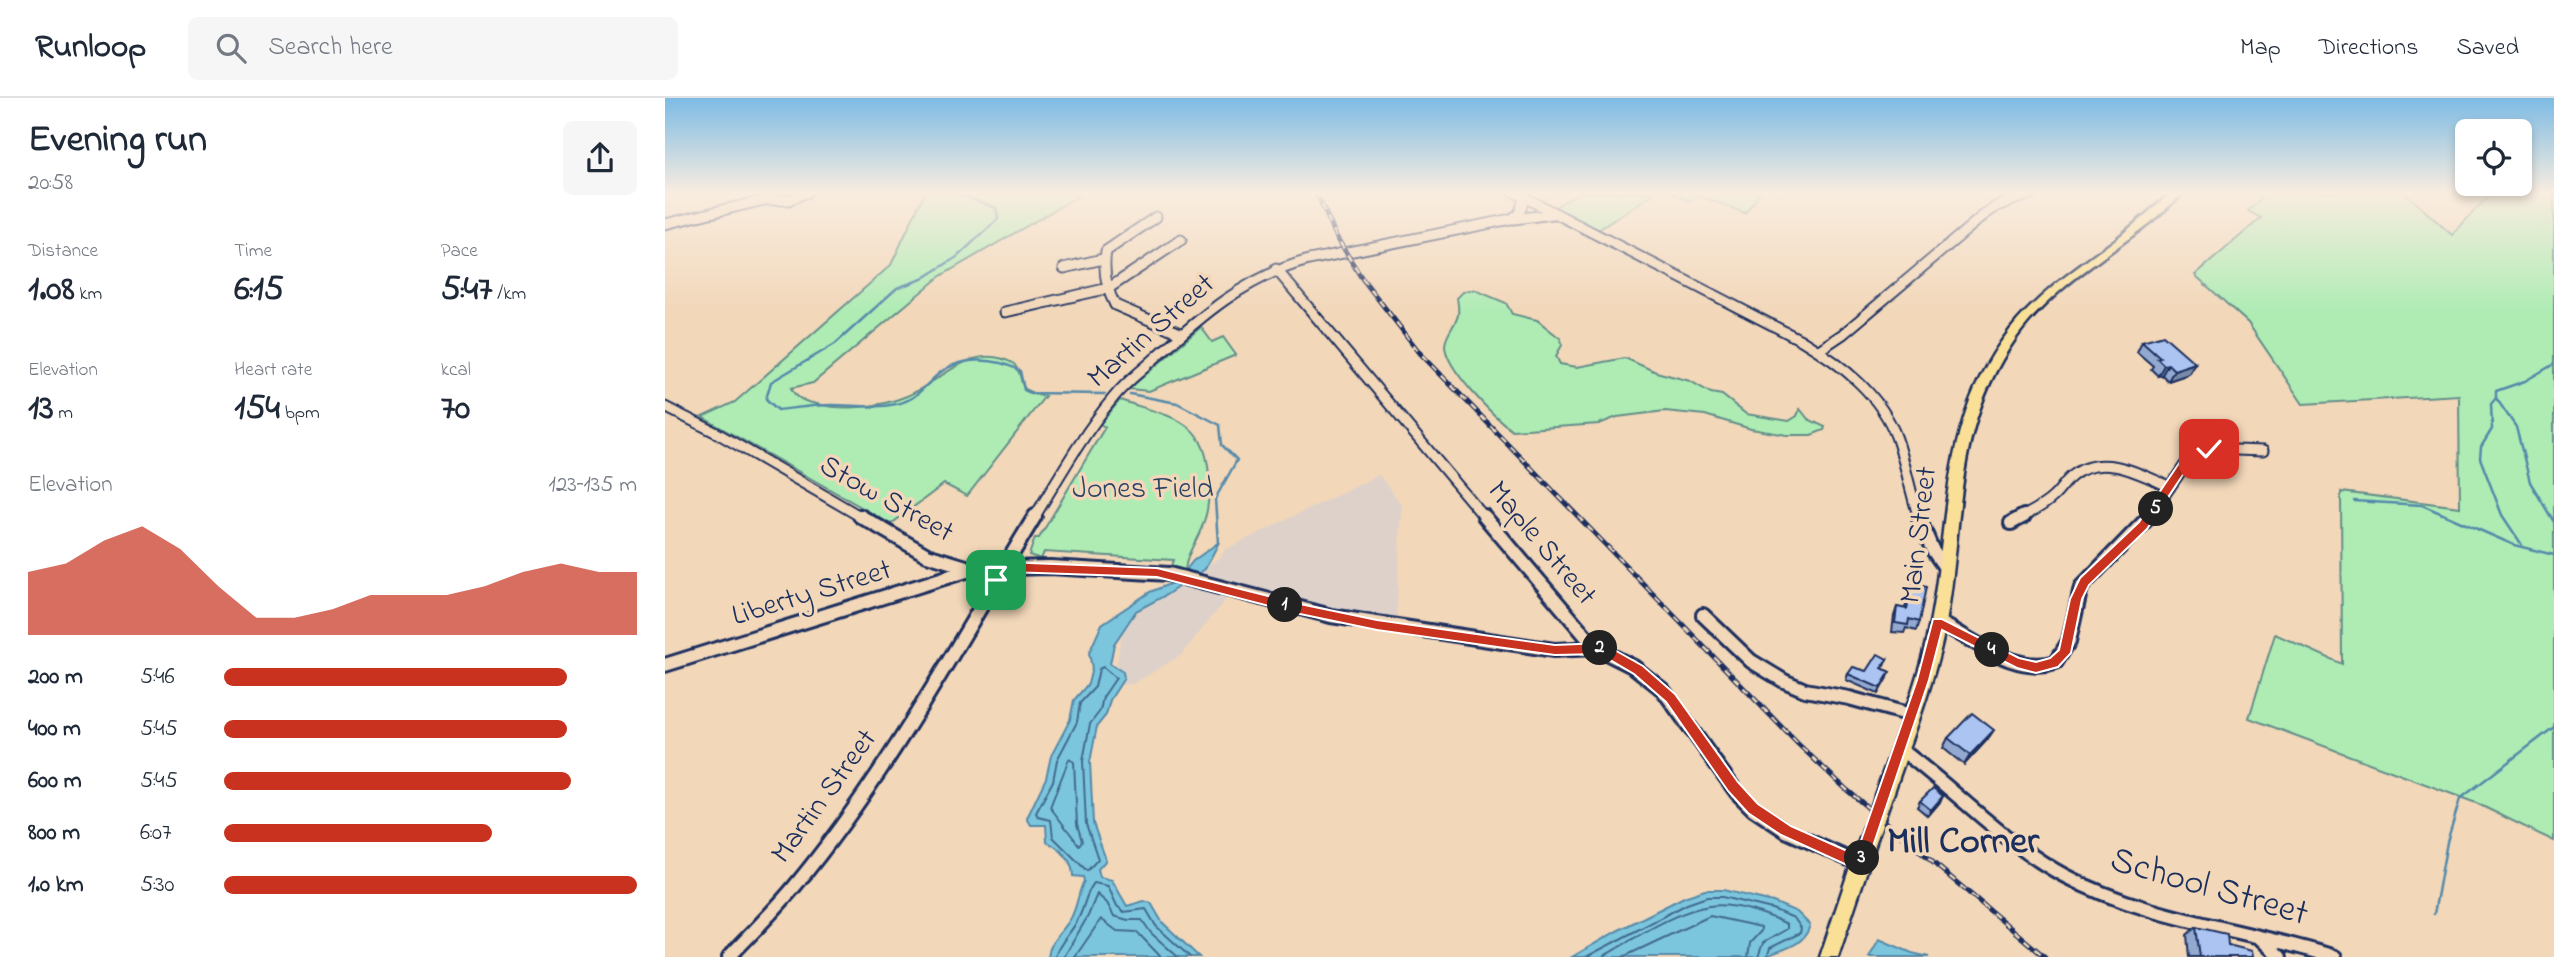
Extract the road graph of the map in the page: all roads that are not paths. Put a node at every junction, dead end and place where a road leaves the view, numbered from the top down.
1 (1133, 232) edge
2 (1447, 232) edge
3 (1588, 232) edge
4 (1964, 232) edge
5 (2129, 232) edge
6 (1181, 240) dead end
7 (1103, 259) junction
8 (1064, 268) dead end
9 (1276, 269) junction
10 (1109, 289) junction
11 (1005, 312) dead end
12 (1182, 334) junction
13 (1819, 350) junction
14 (665, 407) edge
15 (2263, 451) dead end
16 (2169, 487) junction
17 (2011, 523) dead end
18 (1944, 566) junction
19 (1005, 567) junction
20 (973, 569) junction
21 (1703, 615) dead end
22 (1938, 622) junction
23 (1596, 648) junction
24 (665, 665) edge
25 (1911, 715) junction
26 (1899, 750) junction
27 (1860, 864) junction
28 (2260, 938) junction
29 (729, 957) edge
30 (1829, 957) edge
31 (2280, 957) edge
32 (2335, 957) edge

1 - 7 street
2 - 9 street, Martin Street
3 - 13 street
4 - 13 street
5 - 18 main road, Main Street
6 - 10 street
7 - 8 street
7 - 10 street
9 - 12 street, Martin Street
9 - 23 street, Maple Street
10 - 11 street
10 - 12 street
12 - 19 street, Martin Street
13 - 18 street
14 - 20 street, Stow Street
15 - 16 street
16 - 17 street
16 - 22 street
18 - 22 main road, Main Street
19 - 20 street, Stow Street
19 - 23 street, Stow Street
19 - 29 street, Martin Street
20 - 24 street, Liberty Street
21 - 25 street
22 - 25 main road, Main Street
23 - 27 street, Maple Street
25 - 26 main road, Main Street
26 - 27 main road, Main Street, bridge
26 - 28 street, School Street
27 - 30 main road, Main Street
28 - 31 street
28 - 32 street, School Street

